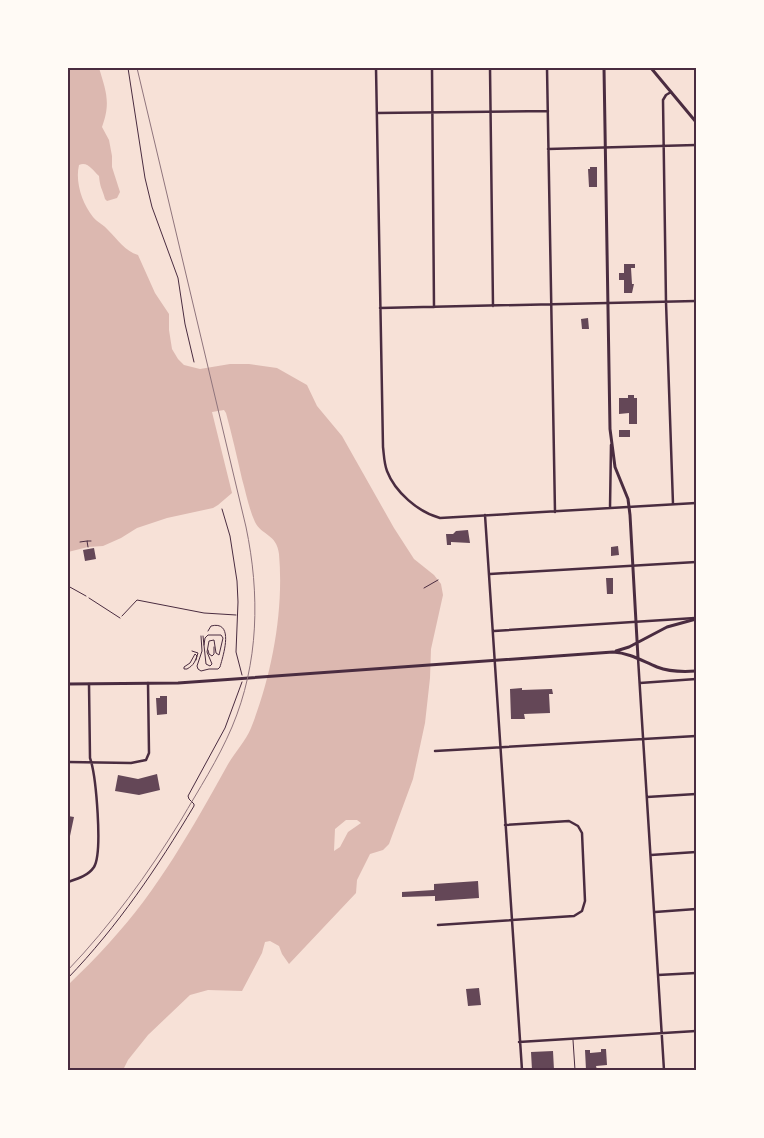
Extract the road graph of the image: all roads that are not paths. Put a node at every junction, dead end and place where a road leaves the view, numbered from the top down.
1 (376, 68) edge
2 (432, 68) edge
3 (490, 68) edge
4 (547, 68) edge
5 (604, 68) edge
6 (651, 68) edge
7 (670, 92) junction
8 (548, 111) junction
9 (490, 112) junction
10 (378, 113) junction
11 (432, 113) junction
12 (696, 122) edge
13 (696, 145) edge
14 (664, 146) junction
15 (606, 147) junction
16 (548, 149) junction
17 (696, 301) edge
18 (666, 302) junction
19 (607, 303) junction
20 (551, 304) junction
21 (493, 306) junction
22 (434, 307) junction
23 (380, 308) junction
24 (611, 445) junction
25 (696, 504) edge
26 (673, 505) junction
27 (629, 508) junction
28 (610, 509) junction
29 (555, 512) junction
30 (485, 515) junction
31 (696, 562) edge
32 (634, 565) junction
33 (490, 574) junction
34 (89, 598) road end
35 (120, 618) road end
36 (696, 618) edge
37 (636, 622) junction
38 (494, 631) junction
39 (637, 643) junction
40 (613, 652) junction
41 (638, 658) junction
42 (696, 670) edge
43 (696, 678) edge
44 (148, 683) junction
45 (640, 683) junction
46 (68, 684) edge
47 (89, 684) junction
48 (696, 736) edge
49 (644, 739) junction
50 (499, 748) junction
51 (435, 751) dead end
52 (68, 762) edge
53 (92, 762) junction
54 (696, 794) edge
55 (647, 797) junction
56 (505, 825) junction
57 (696, 852) edge
58 (650, 855) junction
59 (68, 882) edge
60 (696, 909) edge
61 (655, 912) junction
62 (511, 921) junction
63 (438, 925) dead end
64 (696, 973) edge
65 (658, 975) junction
66 (696, 1032) edge
67 (662, 1033) junction
68 (573, 1040) junction
69 (519, 1042) junction
70 (522, 1070) edge
71 (575, 1070) edge
72 (664, 1070) edge

1 - 10 street
2 - 11 street
3 - 9 street
4 - 8 street
5 - 15 main road
6 - 7 main road
7 - 12 main road
7 - 14 street
8 - 9 street
8 - 16 street
9 - 11 street
9 - 21 street
10 - 11 street
10 - 23 street
11 - 22 street
13 - 14 street
14 - 15 street
14 - 18 street
15 - 16 street
15 - 19 main road
16 - 20 street
17 - 18 street
18 - 19 street
18 - 26 street
19 - 20 street
19 - 24 main road
20 - 21 street
20 - 29 street
21 - 22 street
22 - 23 street
23 - 30 street
24 - 27 main road
24 - 28 street
25 - 26 street
26 - 27 street
27 - 28 street
27 - 32 main road
28 - 29 street
29 - 30 street
30 - 33 street
31 - 32 street
32 - 33 street
32 - 37 main road
33 - 38 street
34 - 35 lane
36 - 37 street
36 - 39 main road
37 - 38 street
37 - 39 main road
38 - 50 street
39 - 40 main road
39 - 41 main road
40 - 41 main road
40 - 44 main road
41 - 42 main road
41 - 45 street
43 - 45 street
44 - 47 main road
44 - 53 street
45 - 49 street
46 - 47 main road
47 - 53 street
48 - 49 street
49 - 50 street
49 - 55 street
50 - 51 street
50 - 56 street
52 - 53 street
53 - 59 street
54 - 55 street
55 - 58 street
56 - 62 street
56 - 62 street
57 - 58 street
58 - 61 street
60 - 61 street
61 - 65 street
62 - 63 street
62 - 69 street
64 - 65 street
65 - 67 street
66 - 67 street
67 - 68 street
67 - 72 street
68 - 69 street
68 - 71 lane
69 - 70 street

